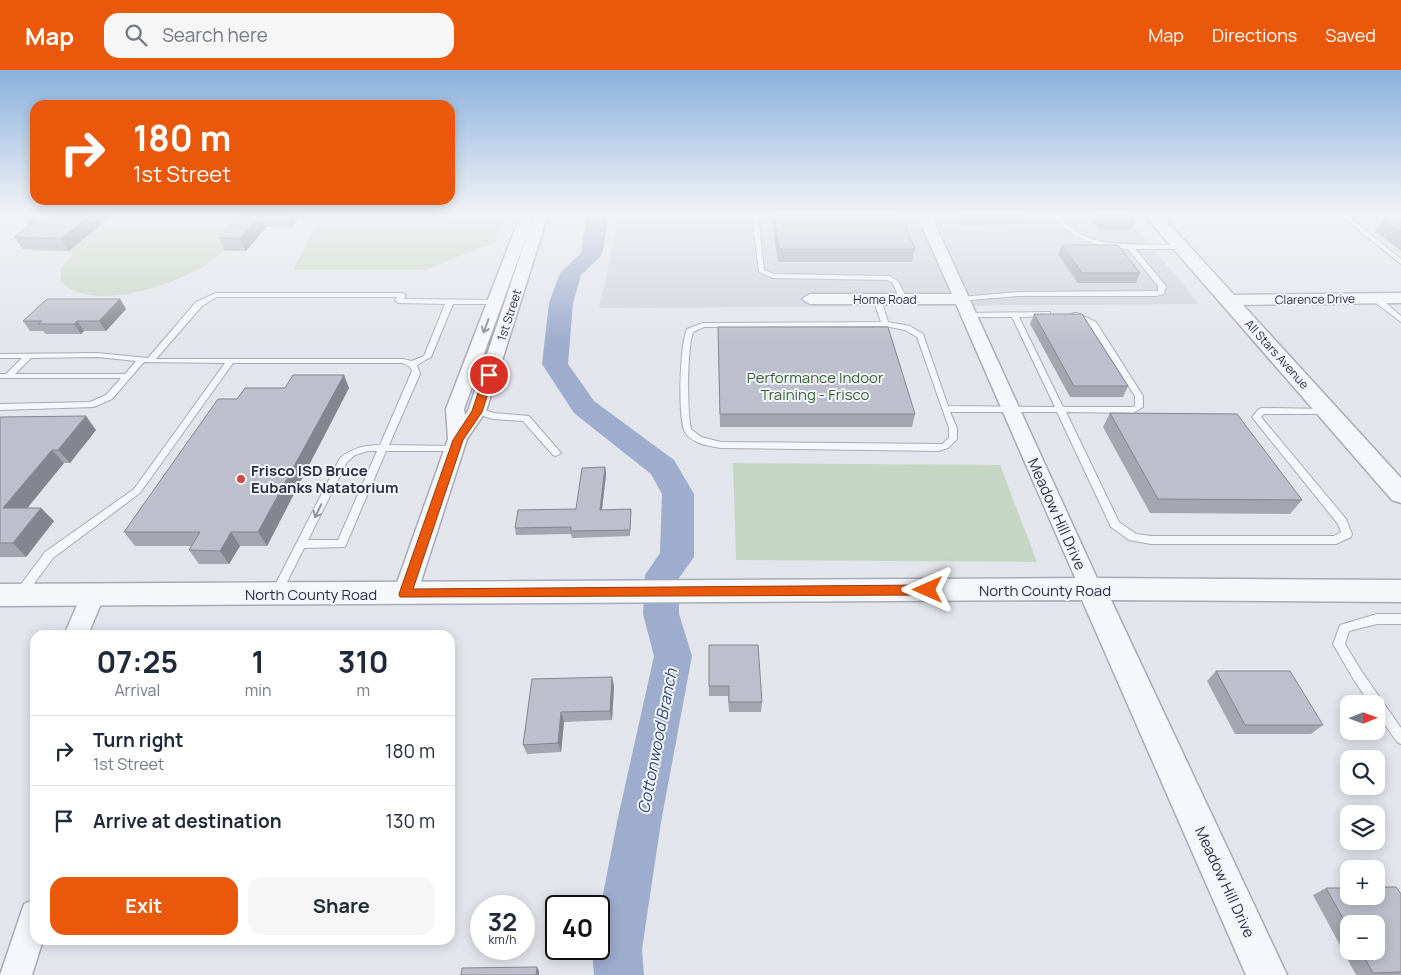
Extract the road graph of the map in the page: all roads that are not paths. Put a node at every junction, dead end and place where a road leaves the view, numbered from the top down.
1 (511, 257) edge
2 (527, 257) edge
3 (760, 257) edge
4 (942, 257) edge
5 (1138, 257) edge
6 (1190, 257) edge
7 (1401, 298) edge
8 (810, 299) dead end
9 (877, 299) junction
10 (903, 299) junction
11 (1376, 299) junction
12 (1228, 300) junction
13 (450, 301) junction
14 (494, 302) junction
15 (513, 302) junction
16 (964, 307) junction
17 (1015, 314) junction
18 (1401, 320) edge
19 (885, 324) junction
20 (30, 355) junction
21 (0, 356) edge
22 (142, 359) junction
23 (151, 360) junction
24 (230, 362) junction
25 (413, 364) junction
26 (4, 376) edge
27 (128, 376) junction
28 (0, 406) edge
29 (945, 409) junction
30 (1010, 410) junction
31 (1060, 410) junction
32 (1327, 411) junction
33 (477, 412) junction
34 (456, 444) junction
35 (384, 448) junction
36 (556, 453) dead end
37 (1401, 494) edge
38 (301, 544) junction
39 (1091, 589) junction
40 (1401, 591) edge
41 (93, 594) junction
42 (276, 594) junction
43 (405, 594) junction
44 (10, 595) edge
45 (1401, 619) edge
46 (78, 630) edge
47 (1401, 738) edge
48 (30, 930) edge
49 (15, 975) edge
50 (1267, 975) edge

1 - 14 street, 1st Street
2 - 15 street, 1st Street
3 - 10 lane
4 - 16 street, Meadow Hill Drive
5 - 16 lane
6 - 12 street, All Stars Avenue
7 - 11 street, Clarence Drive
8 - 9 street, Home Road
9 - 10 street, Home Road
9 - 19 lane
10 - 16 street, Home Road
11 - 12 street, Clarence Drive
11 - 18 lane
12 - 32 street, All Stars Avenue
13 - 14 lane
13 - 23 lane
13 - 25 lane
14 - 15 street
14 -> 34 street, 1st Street
15 - 33 street, 1st Street
16 - 17 lane
16 - 30 street, Meadow Hill Drive
17 - 31 lane
17 - 31 lane
19 - 29 lane
19 - 29 lane
20 - 21 lane
20 - 22 lane
20 - 26 lane
22 - 23 lane
22 - 27 lane
23 - 24 lane
24 - 25 lane
24 - 44 lane
25 - 35 lane
26 - 27 lane
27 - 28 lane
29 - 30 lane
30 - 31 lane
30 - 39 street, Meadow Hill Drive
31 - 32 lane
32 - 37 street, All Stars Avenue
33 - 34 street, 1st Street
33 - 36 lane
34 - 35 lane
34 - 43 street, 1st Street
35 -> 38 lane
35 - 38 lane
38 - 42 lane
39 - 40 street, North County Road
39 - 43 street, North County Road
39 - 50 street, Meadow Hill Drive
41 - 42 street, North County Road
41 - 44 street, North County Road
41 - 46 street
42 - 43 street, North County Road
45 - 47 lane
48 - 49 street

